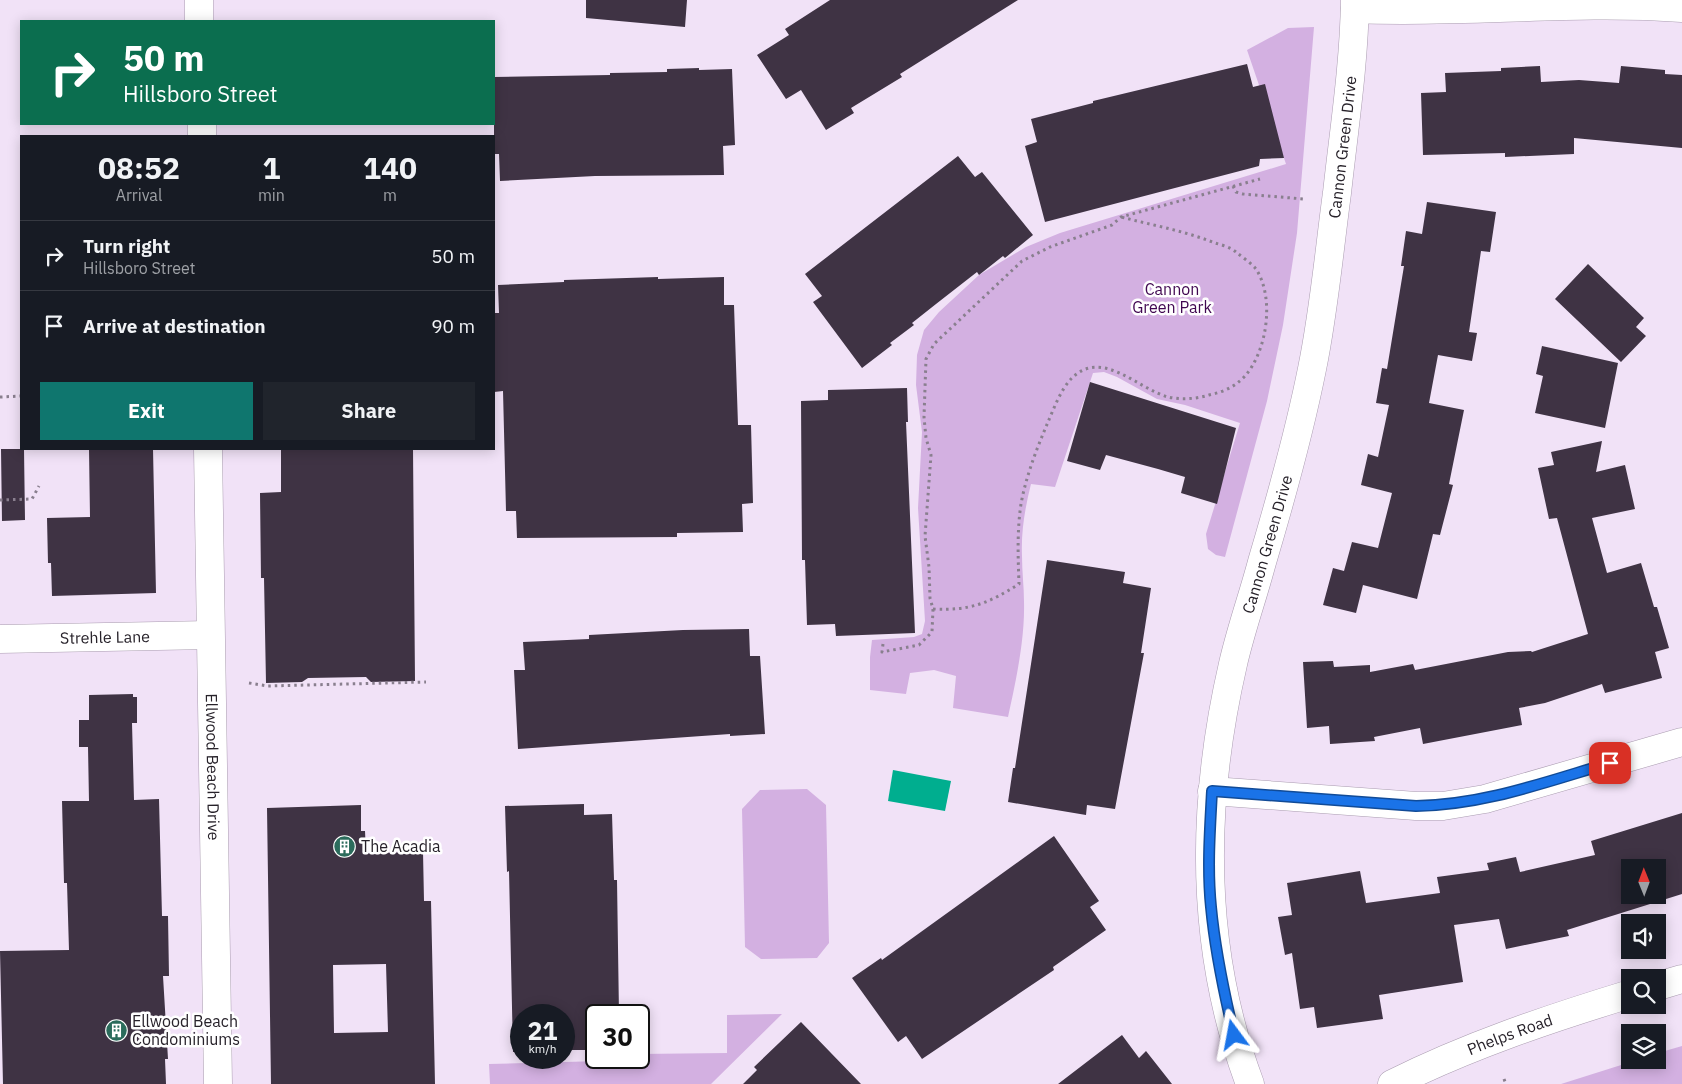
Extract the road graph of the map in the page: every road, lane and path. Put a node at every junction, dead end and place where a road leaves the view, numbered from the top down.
1 (198, 0) edge
2 (1355, 4) edge
3 (1682, 8) edge
4 (199, 20) edge
5 (1260, 179) dead end
6 (1233, 186) junction
7 (1304, 199) dead end
8 (1120, 217) junction
9 (0, 396) edge
10 (20, 396) edge
11 (208, 450) edge
12 (39, 486) dead end
13 (0, 500) edge
14 (933, 609) junction
15 (210, 635) junction
16 (0, 639) edge
17 (883, 644) dead end
18 (426, 682) dead end
19 (249, 683) dead end
20 (1682, 742) edge
21 (1212, 791) junction
22 (1682, 979) edge
23 (1666, 984) edge
24 (1621, 997) edge
25 (1504, 1079) dead end
26 (218, 1084) edge
27 (1250, 1084) edge
28 (1392, 1084) edge
29 (1506, 1084) edge

1 - 4 street
2 - 3 street
2 - 21 street, Cannon Green Drive
5 - 6 path
6 - 7 path
6 - 8 path
8 - 14 path
8 - 14 path
9 - 10 path
11 - 15 street, Ellwood Beach Drive
12 - 13 path
14 - 17 path
15 - 16 street, Strehle Lane
15 - 26 street, Ellwood Beach Drive
18 - 19 path
20 - 21 street
21 - 27 street, Cannon Green Drive
22 - 23 street
24 - 28 street, Phelps Road
25 - 29 path

